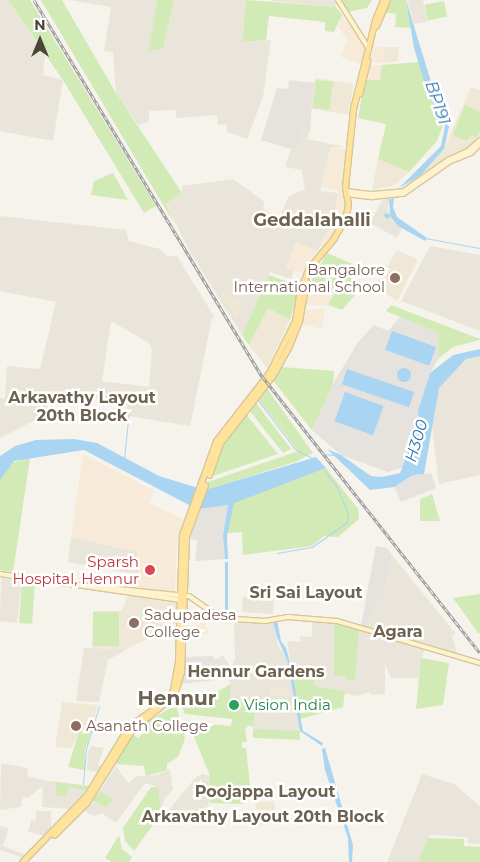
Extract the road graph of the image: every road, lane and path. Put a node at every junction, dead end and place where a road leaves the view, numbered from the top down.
1 (338, 0) edge
2 (385, 0) edge
3 (369, 49) junction
4 (480, 140) edge
5 (480, 144) edge
6 (347, 193) junction
7 (395, 193) junction
8 (0, 574) edge
9 (184, 598) junction
10 (480, 663) edge
11 (22, 862) edge
12 (26, 862) edge

1 - 3 street
2 - 3 main road
3 - 6 main road
4 - 7 street
5 - 7 street
6 - 7 street
6 - 9 main road
8 - 9 street
9 - 10 street
9 - 11 main road
9 - 12 main road

